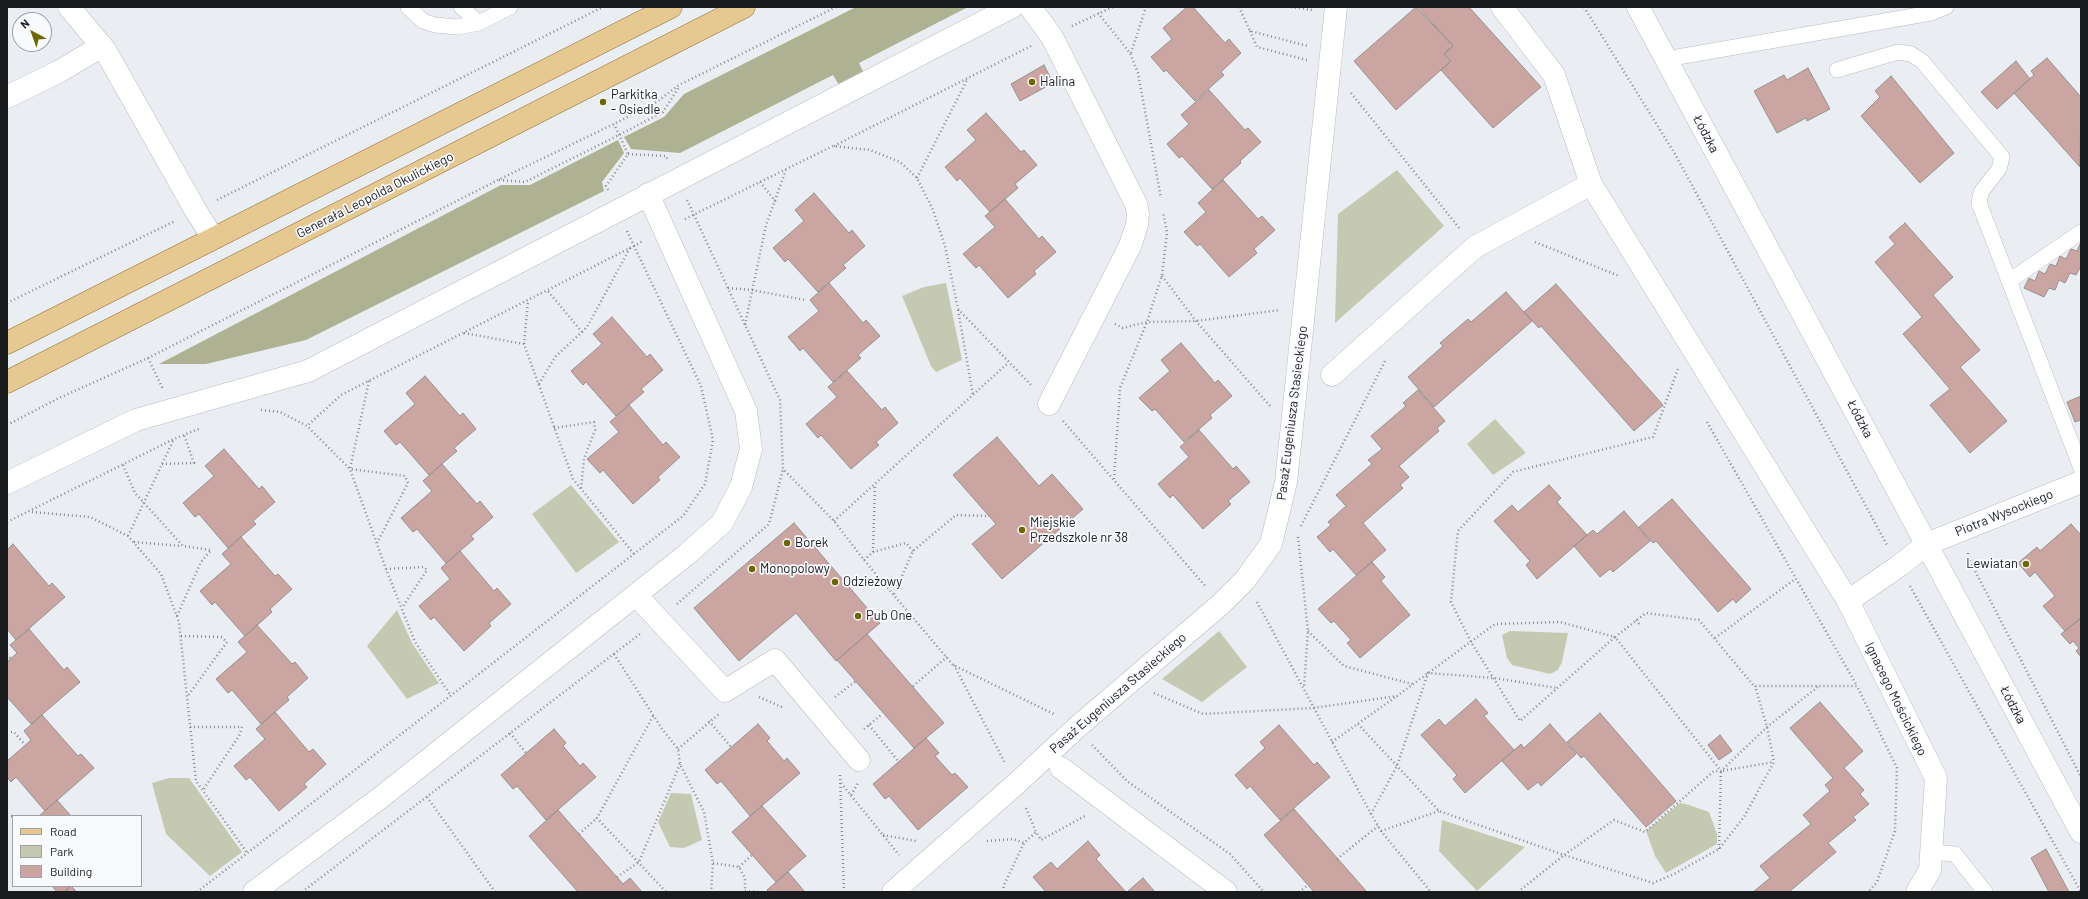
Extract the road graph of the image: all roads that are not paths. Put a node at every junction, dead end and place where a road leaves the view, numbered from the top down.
1 (69, 7) edge
2 (408, 7) edge
3 (461, 7) edge
4 (510, 7) edge
5 (671, 7) edge
6 (744, 7) edge
7 (1012, 7) edge
8 (1030, 7) edge
9 (1336, 7) edge
10 (1502, 7) edge
11 (1638, 7) edge
12 (1946, 7) edge
13 (479, 23) junction
14 (102, 46) junction
15 (1666, 59) junction
16 (1837, 70) dead end
17 (7, 97) edge
18 (1591, 184) junction
19 (648, 194) junction
20 (2081, 232) edge
21 (213, 238) junction
22 (2009, 281) junction
23 (7, 343) edge
24 (1332, 375) dead end
25 (7, 382) edge
26 (1049, 404) road end
27 (2081, 468) edge
28 (2081, 482) edge
29 (7, 483) edge
30 (1927, 544) junction
31 (636, 595) junction
32 (1848, 601) junction
33 (858, 760) dead end
34 (1061, 768) dead end
35 (2081, 832) edge
36 (1931, 852) junction
37 (254, 892) edge
38 (892, 892) edge
39 (1226, 892) edge
40 (1917, 892) edge
41 (1985, 892) edge

1 - 14 street
2 - 13 lane
3 - 13 lane
4 - 13 lane
5 - 21 main road
6 - 25 main road, Generała Leopolda Okulickiego
7 - 19 street
8 - 26 street
9 - 38 street, Pasaż Eugeniusza Stasieckiego
10 - 18 street, Ignacego Mościckiego
11 - 15 street, Łódzka
12 - 15 lane
14 - 17 street
14 - 21 street
15 - 30 street, Łódzka
16 - 22 lane
18 - 24 street
18 - 32 street, Ignacego Mościckiego
19 - 29 street
19 - 31 street
20 - 22 lane
21 - 23 main road
22 - 27 lane
28 - 30 street, Piotra Wysockiego
30 - 32 street
30 - 35 street, Łódzka
31 - 33 street
31 - 37 street
32 - 36 street, Ignacego Mościckiego
34 - 39 street
36 - 40 street, Ignacego Mościckiego
36 - 41 lane

